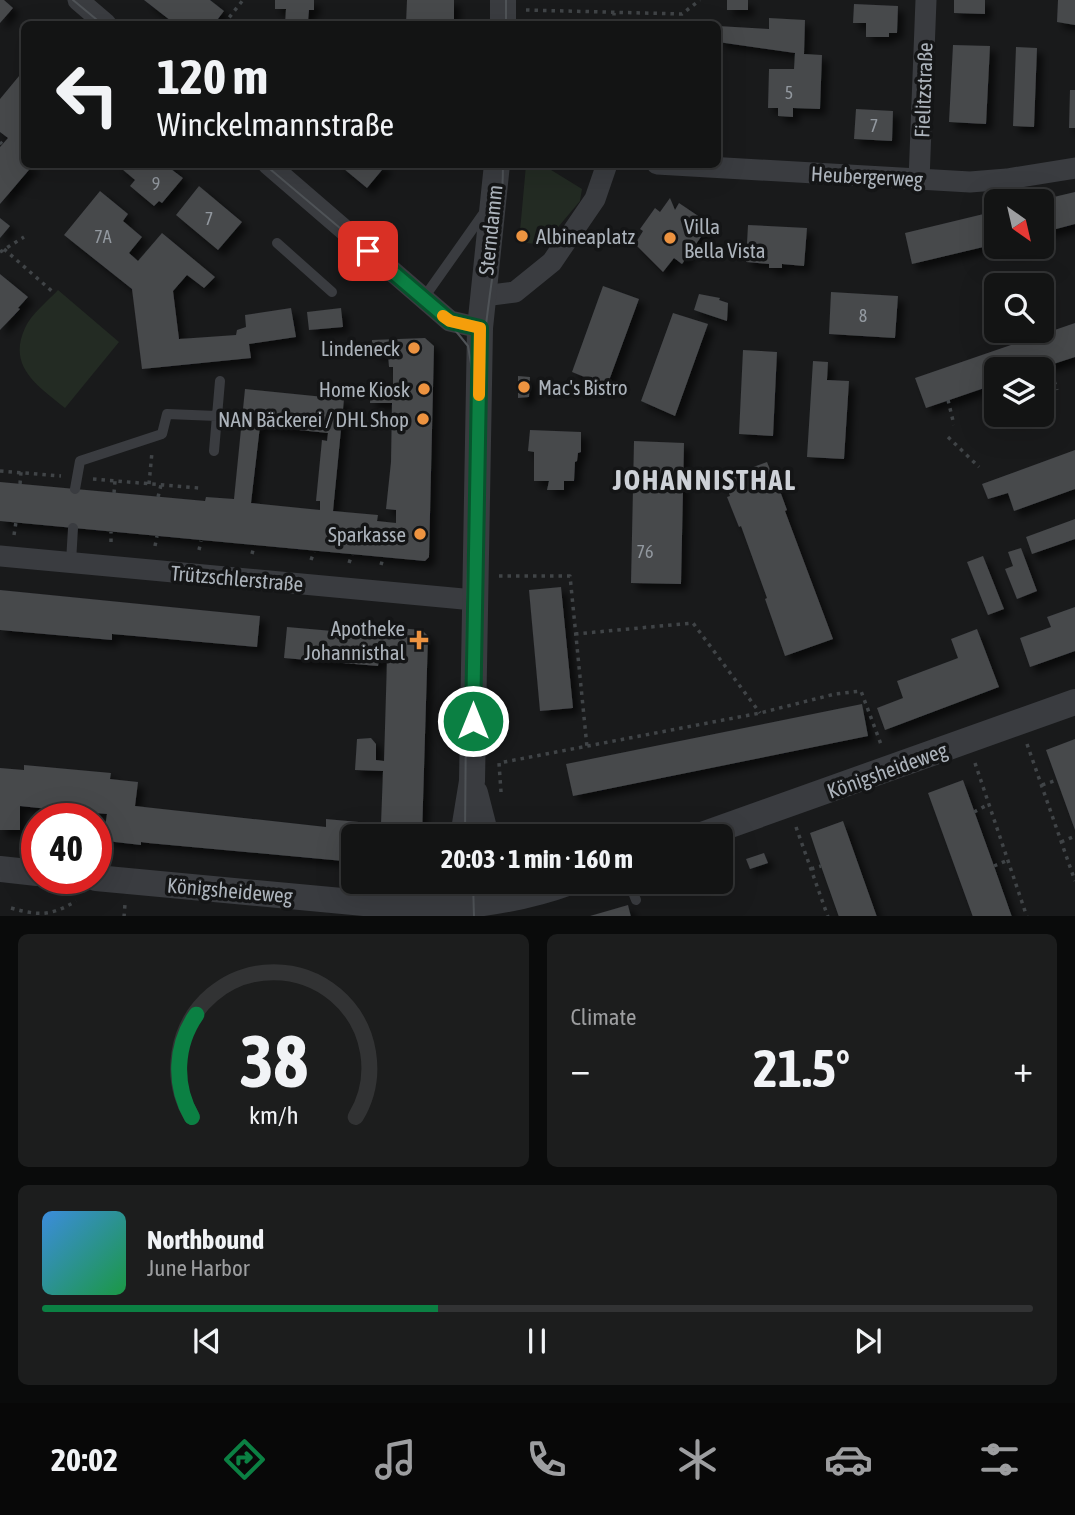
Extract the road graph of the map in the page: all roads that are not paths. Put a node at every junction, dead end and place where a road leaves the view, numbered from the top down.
1 (78, 0) edge
2 (926, 0) edge
3 (102, 21) edge
4 (273, 168) edge
5 (497, 168) edge
6 (606, 168) edge
7 (721, 168) edge
8 (1075, 168) edge
9 (919, 180) junction
10 (494, 199) junction
11 (277, 243) dead end
12 (332, 292) dead end
13 (484, 296) junction
14 (423, 299) junction
15 (480, 328) junction
16 (220, 381) dead end
17 (216, 416) junction
18 (214, 451) dead end
19 (76, 483) road end
20 (73, 528) dead end
21 (0, 556) edge
22 (71, 562) junction
23 (474, 588) junction
24 (1075, 702) edge
25 (472, 781) junction
26 (465, 824) edge
27 (483, 824) edge
28 (733, 824) edge
29 (0, 870) edge
30 (21, 872) edge
31 (112, 880) edge
32 (529, 894) edge
33 (634, 894) edge
34 (507, 899) edge
35 (636, 900) dead end
36 (455, 902) edge

1 - 3 street
2 - 9 street, Fielitzstraße
4 - 14 street
5 - 10 street, Sterndamm
6 - 13 street, Sterndamm
7 - 9 street, Heubergerweg
8 - 9 street, Heubergerweg
10 - 13 street, Sterndamm
10 - 14 lane
11 - 12 lane
13 - 15 street, Sterndamm
14 - 15 street
15 - 23 street, Sterndamm
16 - 17 lane
17 - 18 lane
17 - 19 lane
20 - 22 lane
21 - 22 street, Trützschlerstraße
22 - 23 street, Trützschlerstraße
23 - 25 street, Sterndamm
24 - 28 street, Königsheideweg
25 - 26 street, Sterndamm
25 - 27 street, Sterndamm
29 - 30 street
31 - 36 street, Königsheideweg
32 - 34 street, Königsheideweg
33 - 35 lane
34 - 36 street, Königsheideweg

